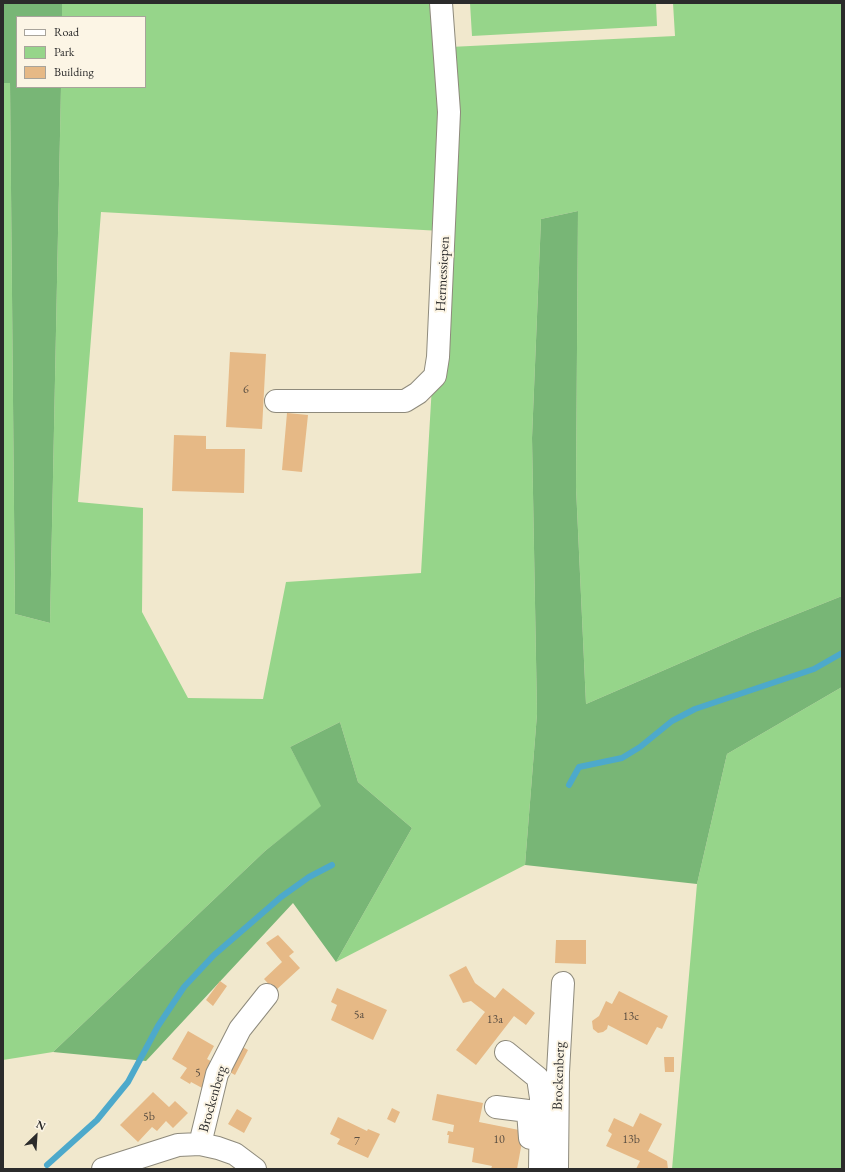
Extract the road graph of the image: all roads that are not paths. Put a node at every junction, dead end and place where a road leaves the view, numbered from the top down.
1 (441, 3) edge
2 (276, 401) dead end
3 (563, 983) dead end
4 (267, 995) dead end
5 (506, 1052) dead end
6 (496, 1107) dead end
7 (200, 1144) junction
8 (103, 1169) edge
9 (255, 1169) edge
10 (525, 1169) edge
11 (540, 1169) edge
12 (557, 1169) edge

1 - 2 street, Hermessiepen
3 - 12 street, Brockenberg
4 - 7 street, Brockenberg
5 - 11 street, Brockenberg
6 - 10 street
7 - 8 street, Brockenberg
7 - 9 street, Brockenberg

